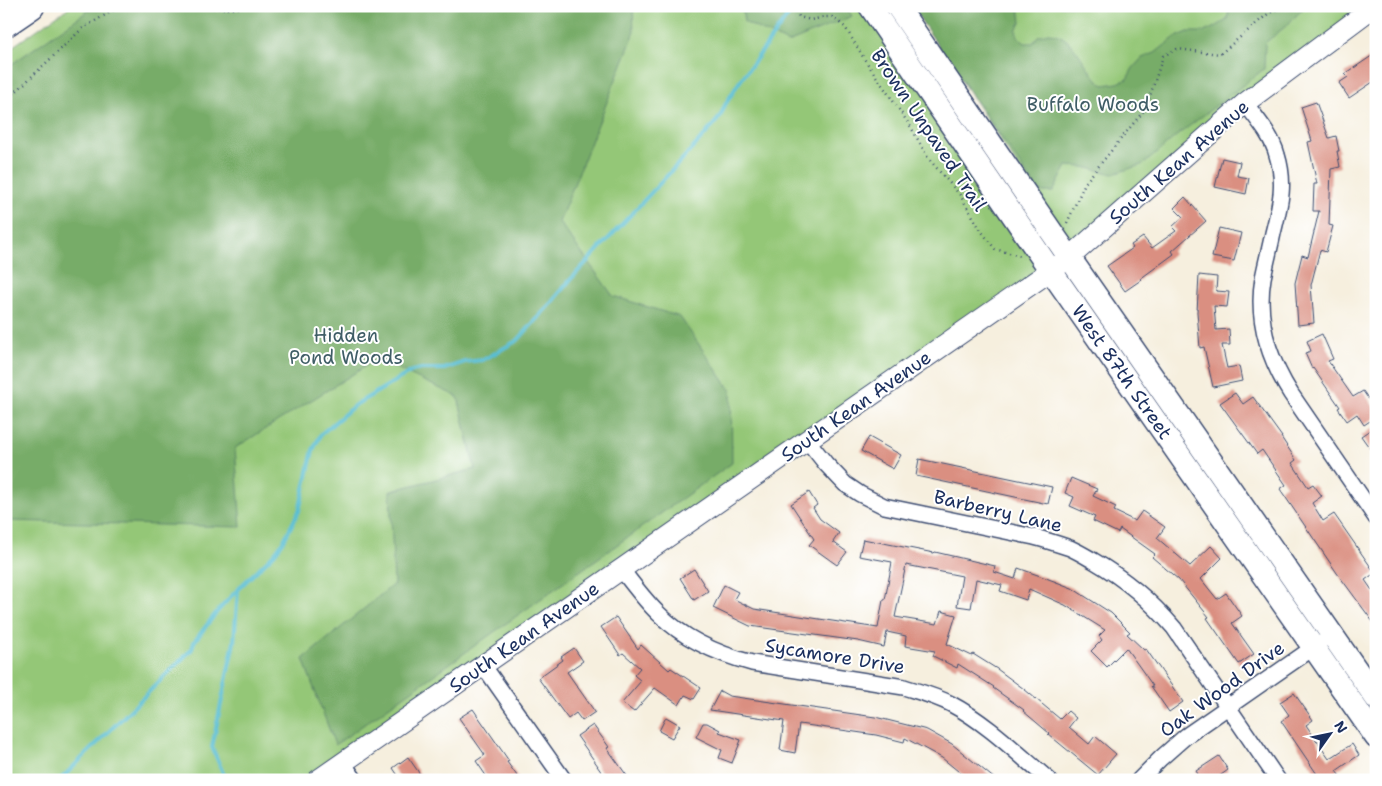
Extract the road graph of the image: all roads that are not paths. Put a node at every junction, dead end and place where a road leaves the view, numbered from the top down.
1 (31, 6) edge
2 (870, 6) edge
3 (897, 6) edge
4 (1375, 6) edge
5 (6, 23) edge
6 (1245, 103) junction
7 (1069, 258) junction
8 (1051, 271) junction
9 (807, 440) junction
10 (1376, 518) edge
11 (621, 569) junction
12 (1332, 635) junction
13 (1313, 648) junction
14 (483, 665) junction
15 (1376, 698) edge
16 (1228, 706) junction
17 (1376, 737) edge
18 (343, 763) junction
19 (318, 780) edge
20 (354, 780) edge
21 (564, 780) edge
22 (1049, 780) edge
23 (1139, 780) edge
24 (1278, 780) edge

1 - 5 highway
2 - 8 main road, West 87th Street
3 - 7 main road, West 87th Street
4 - 6 street, South Kean Avenue
6 - 7 street, South Kean Avenue
6 - 10 street
7 - 8 street, South Kean Avenue
7 - 12 main road, West 87th Street
8 - 9 street, South Kean Avenue
8 - 13 main road, West 87th Street
9 - 11 street, South Kean Avenue
9 - 16 street, Barberry Lane
11 - 14 street, South Kean Avenue
11 - 22 street, Sycamore Drive
12 - 13 street, Oak Wood Drive
12 - 15 main road, West 87th Street
13 - 16 street, Oak Wood Drive
13 - 17 main road, West 87th Street
14 - 18 street, South Kean Avenue
14 - 21 street
16 - 23 street, Oak Wood Drive
16 - 24 street, Barberry Lane
18 - 19 street, South Kean Avenue
18 - 20 street

